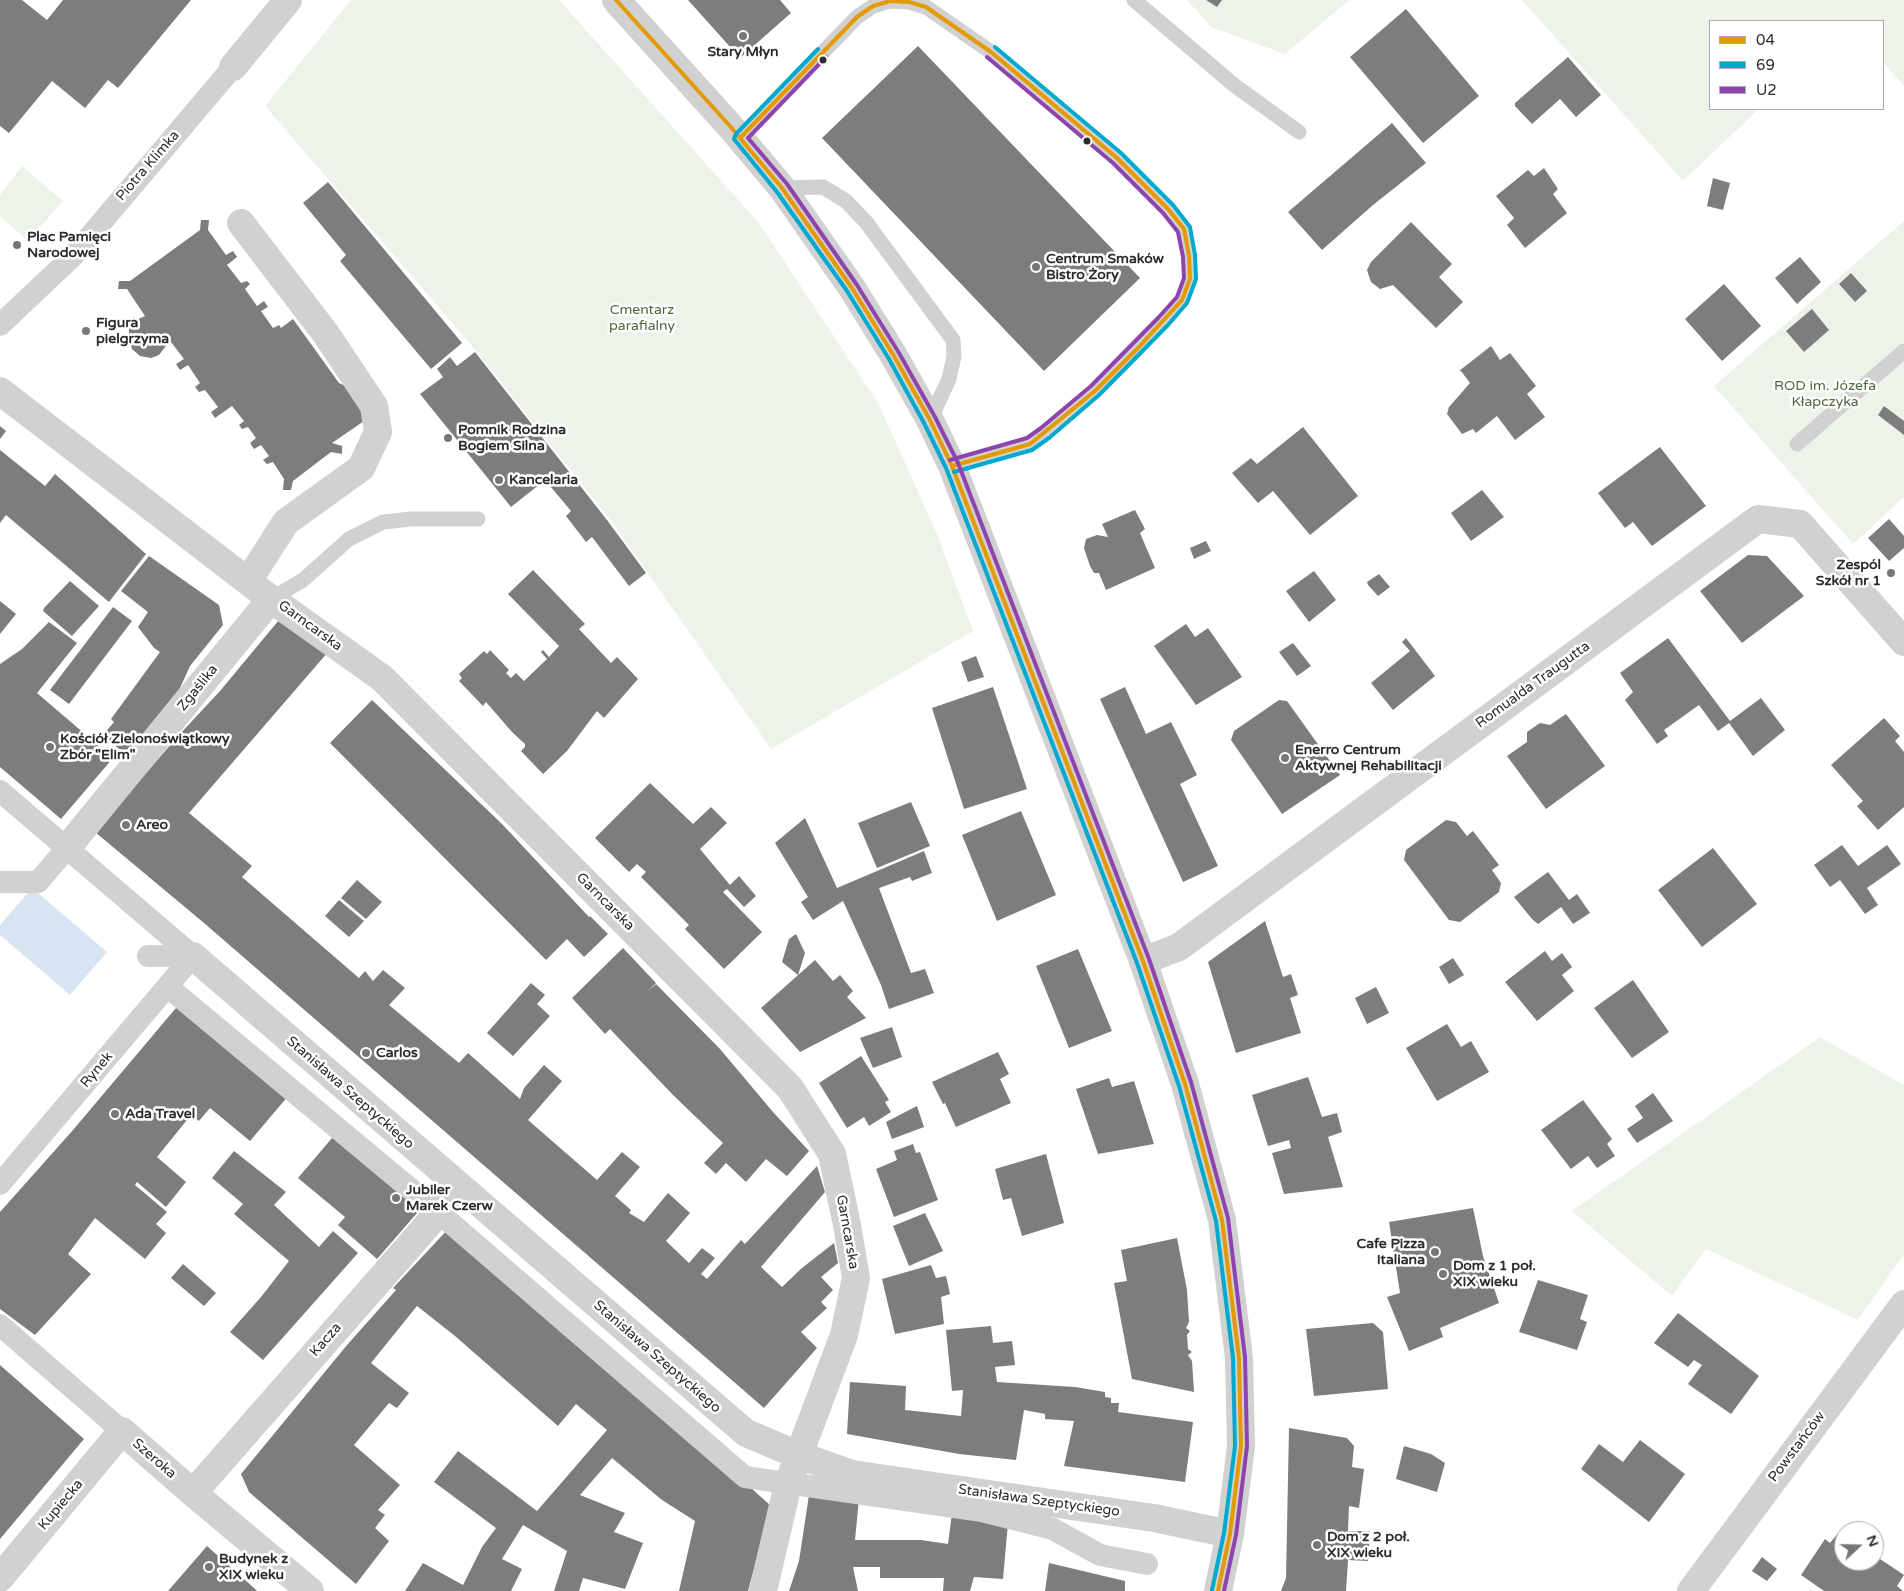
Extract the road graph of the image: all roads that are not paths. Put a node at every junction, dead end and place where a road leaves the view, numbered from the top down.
1 (288, 0) edge
2 (616, 0) edge
3 (890, 0) edge
4 (1134, 0) edge
5 (233, 67) joint
6 (1299, 132) dead end
7 (740, 138) junction
8 (782, 188) junction
9 (241, 223) dead end
10 (0, 325) edge
11 (1904, 351) edge
12 (0, 391) edge
13 (930, 420) junction
14 (1797, 444) dead end
15 (952, 466) junction
16 (478, 519) dead end
17 (248, 581) junction
18 (271, 598) junction
19 (1904, 642) edge
20 (0, 791) edge
21 (67, 848) junction
22 (0, 882) edge
23 (148, 956) dead end
24 (193, 956) junction
25 (1143, 960) junction
26 (168, 986) junction
27 (0, 1184) edge
28 (460, 1188) junction
29 (438, 1212) junction
30 (1904, 1304) edge
31 (0, 1325) edge
32 (122, 1431) junction
33 (798, 1455) junction
34 (788, 1484) junction
35 (192, 1493) junction
36 (1230, 1534) junction
37 (1147, 1564) dead end
38 (0, 1578) edge
39 (310, 1591) edge
40 (763, 1591) edge
41 (1218, 1591) edge
42 (1691, 1591) edge

1 - 5 street, Piotra Klimka
2 - 7 street
3 - 7 lane
3 - 15 lane
4 - 6 lane
5 - 10 street, Piotra Klimka
7 - 8 street
8 - 13 street
8 - 13 lane
9 - 17 street
11 - 14 lane
12 - 17 street, Garncarska
13 - 15 street
15 - 25 street
16 - 18 lane
17 - 18 street, Garncarska
18 - 21 street, Zgaślika
18 - 33 street, Garncarska
19 - 25 street, Romualda Traugutta
20 - 21 street
21 - 22 street
21 - 24 street
23 - 24 street
24 - 26 street, Rynek
24 - 28 street, Stanisława Szeptyckiego
25 - 36 street
26 - 27 street, Rynek
26 - 29 street
28 - 29 street, Kacza
28 - 33 street, Stanisława Szeptyckiego
29 - 34 street
29 - 35 street, Kacza
30 - 42 street, Powstańców
31 - 32 street, Szeroka
32 - 35 street, Szeroka
32 - 38 street, Kupiecka
33 - 34 street, Garncarska
33 - 36 street, Stanisława Szeptyckiego
34 - 37 street
34 - 40 street, Garncarska
35 - 39 street, Szeroka
36 - 41 street

